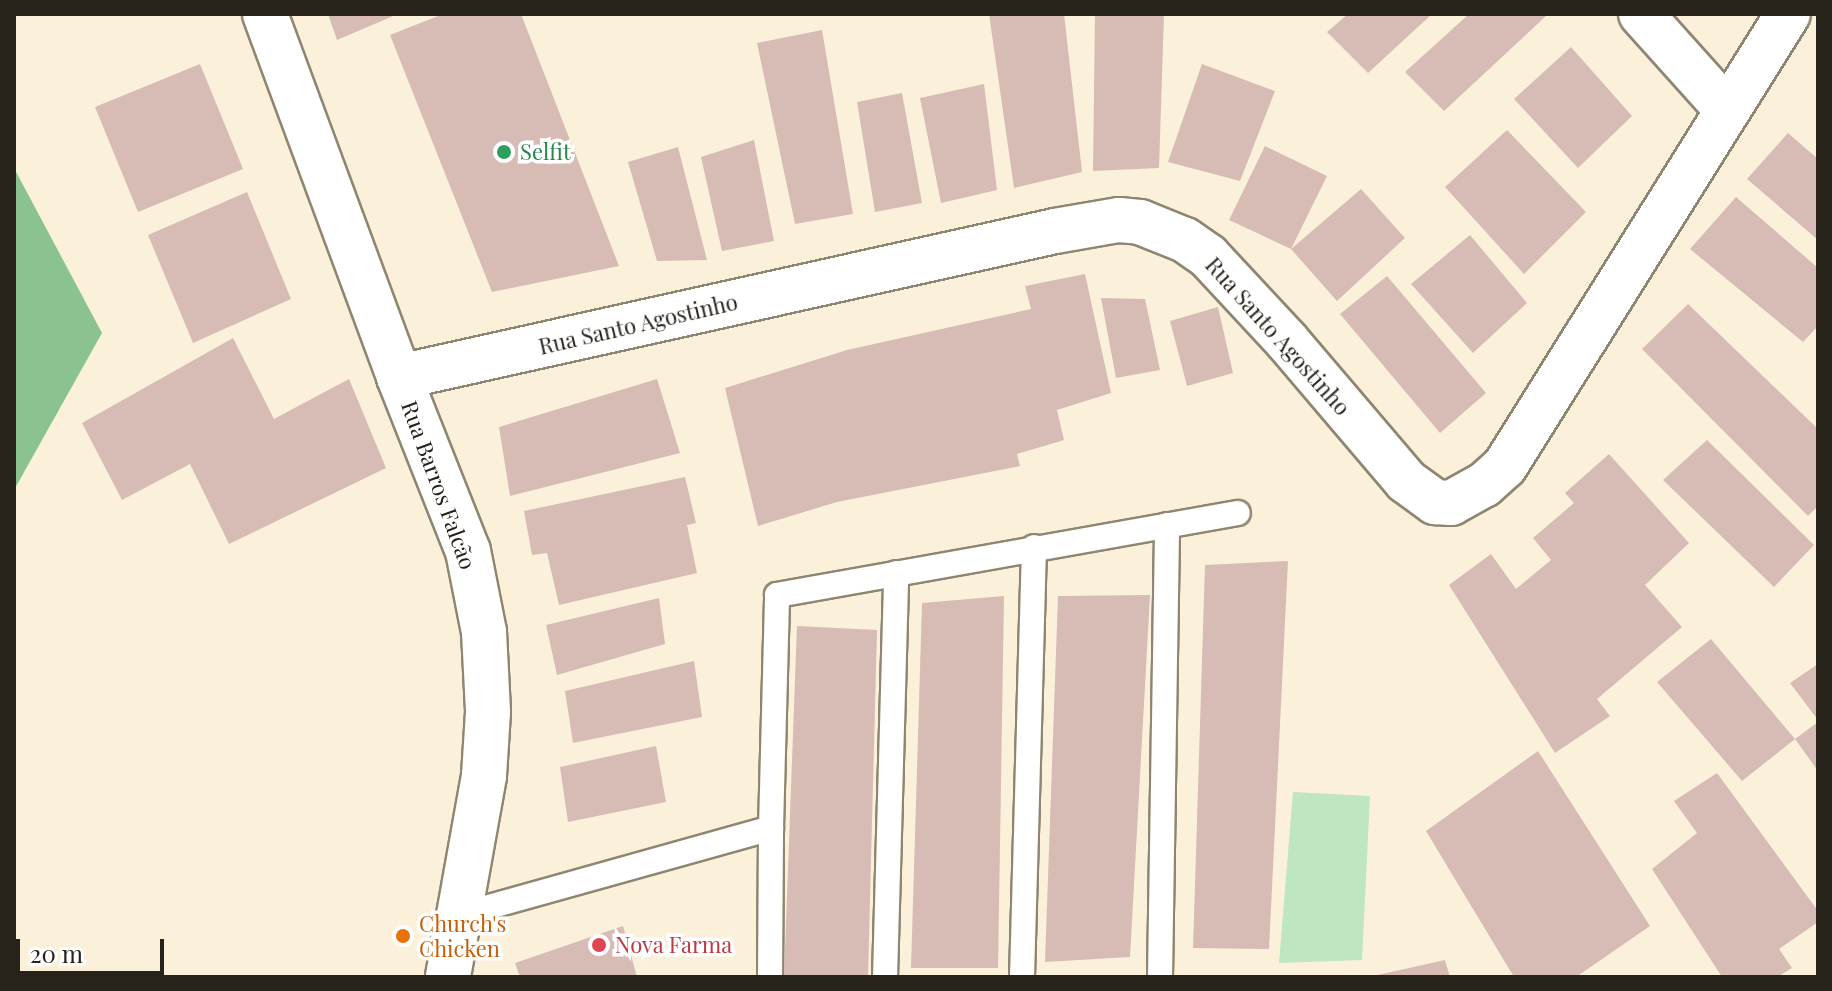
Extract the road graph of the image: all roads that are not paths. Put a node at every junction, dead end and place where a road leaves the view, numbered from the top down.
1 (265, 14) edge
2 (1641, 14) edge
3 (1788, 14) edge
4 (1727, 110) junction
5 (399, 377) junction
6 (1238, 513) dead end
7 (1167, 525) junction
8 (1034, 547) junction
9 (896, 573) junction
10 (771, 828) junction
11 (460, 915) junction
12 (448, 977) edge
13 (770, 977) edge
14 (885, 977) edge
15 (1022, 977) edge
16 (1160, 977) edge

1 - 5 street, Rua Barros Falcão
2 - 4 street
3 - 4 street, Rua Santo Agostinho
4 - 5 street, Rua Santo Agostinho
5 - 11 street, Rua Barros Falcão
6 - 7 lane
7 - 8 lane
7 - 16 lane
8 - 9 lane
8 - 15 lane
9 - 10 lane
9 - 14 lane
10 - 11 lane
10 - 13 lane
11 - 12 street, Rua Barros Falcão

